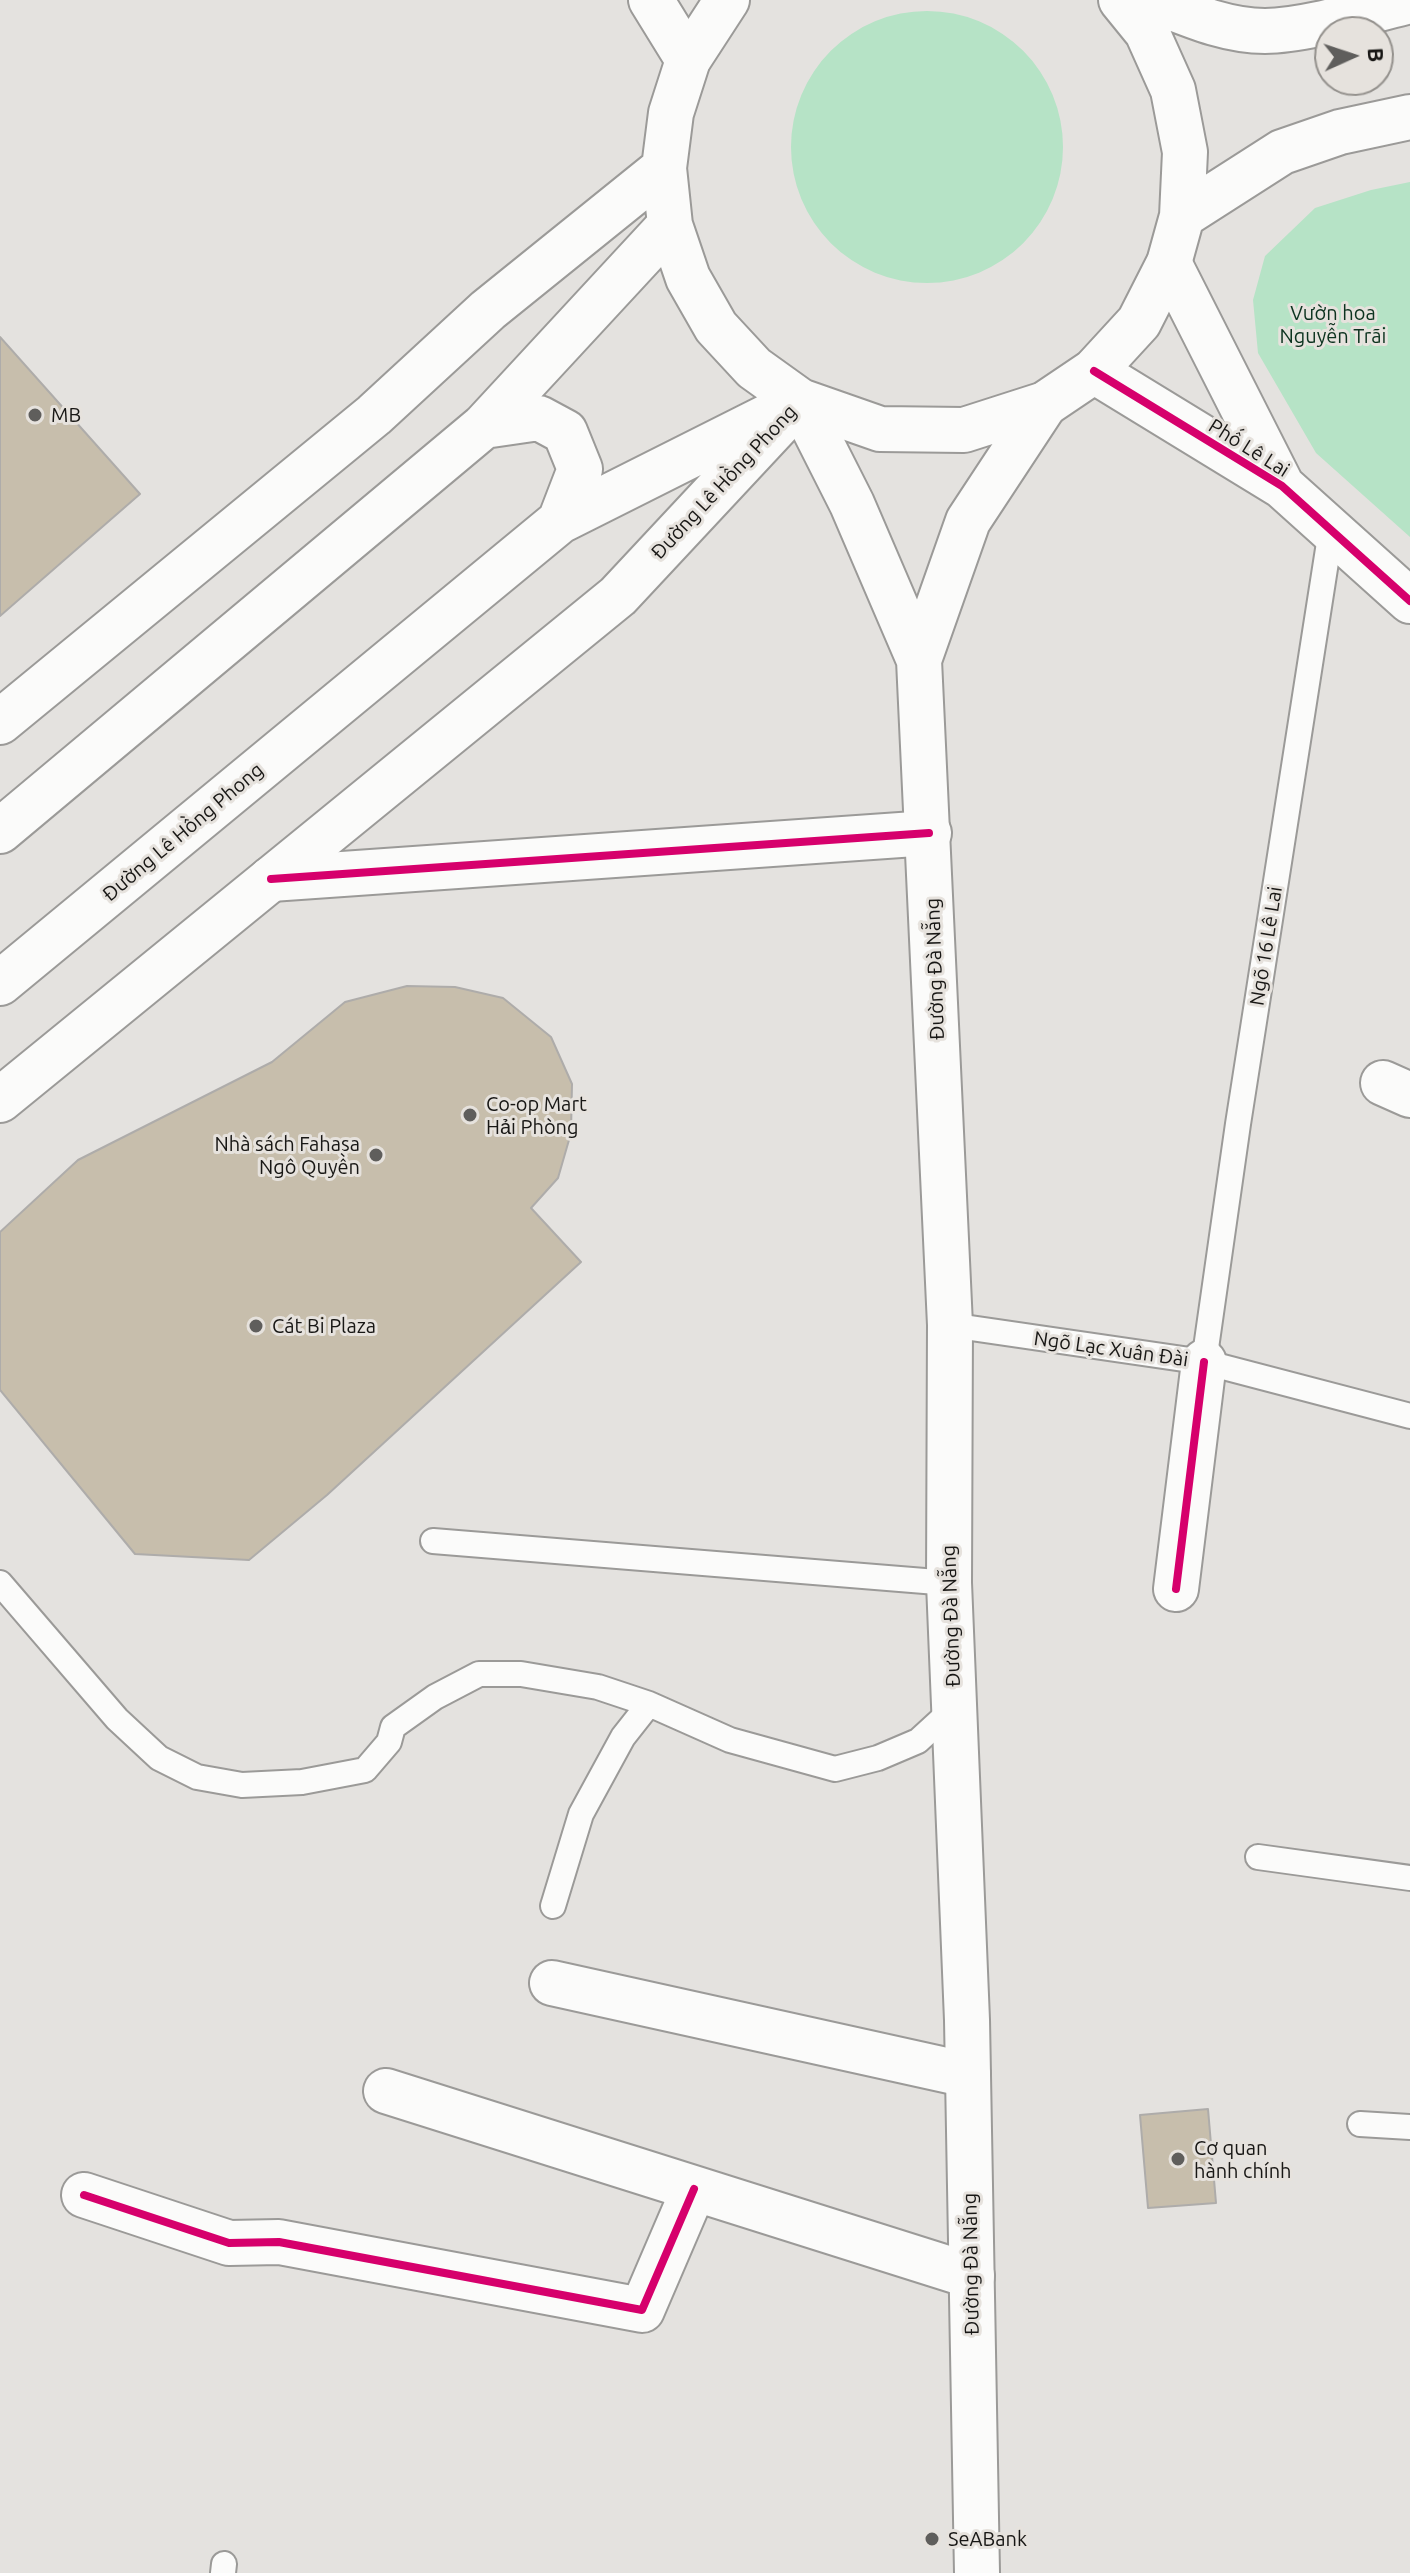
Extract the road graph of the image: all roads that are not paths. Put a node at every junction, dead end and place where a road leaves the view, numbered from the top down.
1 (651, 0) edge
2 (727, 0) edge
3 (1121, 0) edge
4 (1152, 0) edge
5 (1410, 1) edge
6 (688, 60) junction
7 (1410, 117) edge
8 (664, 168) junction
9 (1182, 216) junction
10 (670, 225) junction
11 (1169, 263) junction
12 (1094, 371) junction
13 (800, 401) junction
14 (1045, 404) junction
15 (484, 426) junction
16 (1282, 486) junction
17 (560, 521) junction
18 (1331, 530) junction
19 (1410, 601) edge
20 (919, 660) junction
21 (0, 722) edge
22 (0, 831) edge
23 (929, 833) junction
24 (271, 879) junction
25 (0, 983) edge
26 (0, 1100) edge
27 (950, 1325) junction
28 (1204, 1362) junction
29 (1410, 1416) edge
30 (433, 1541) dead end
31 (0, 1583) edge
32 (949, 1583) junction
33 (1176, 1589) dead end
34 (649, 1704) junction
35 (954, 1708) junction
36 (1258, 1857) dead end
37 (1410, 1878) edge
38 (553, 1906) dead end
39 (552, 1983) dead end
40 (968, 2075) junction
41 (386, 2091) dead end
42 (1360, 2124) dead end
43 (1410, 2127) edge
44 (694, 2189) junction
45 (84, 2195) dead end
46 (972, 2276) junction
47 (977, 2573) edge

1 - 6 main road
2 - 6 main road
3 - 9 main road
4 - 5 main road
6 - 8 main road
7 - 9 main road
8 - 10 main road
8 - 21 main road
9 - 11 main road
10 - 13 main road
10 - 15 main road
11 - 12 main road
11 - 16 main road, Phố Lê Lai
12 - 14 main road
12 - 16 main road, Phố Lê Lai
13 - 14 main road
13 - 17 main road, Đường Lê Hồng Phong
13 - 20 main road, Đường Đà Nẵng
13 - 24 main road, Đường Lê Hồng Phong
14 - 20 main road, Đường Đà Nẵng
15 - 17 main road
15 - 22 main road
16 - 18 main road, Phố Lê Lai
17 - 25 main road, Đường Lê Hồng Phong
18 - 19 main road, Phố Lê Lai
18 - 28 lane, Ngõ 16 Lê Lai
20 - 23 main road, Đường Đà Nẵng
23 - 24 main road
23 - 27 main road, Đường Đà Nẵng
24 - 26 main road, Đường Lê Hồng Phong
27 - 28 lane, Ngõ Lạc Xuân Đài
27 - 32 main road, Đường Đà Nẵng
28 - 29 lane, Ngõ Lạc Xuân Đài
28 - 33 main road
30 - 32 lane
31 - 34 lane
32 - 35 main road, Đường Đà Nẵng
34 - 35 lane
34 - 38 lane
35 - 40 main road, Đường Đà Nẵng
36 - 37 lane
39 - 40 main road
40 - 46 main road, Đường Đà Nẵng
41 - 44 main road
42 - 43 lane
44 - 45 main road
44 - 46 main road
46 - 47 main road, Đường Đà Nẵng

